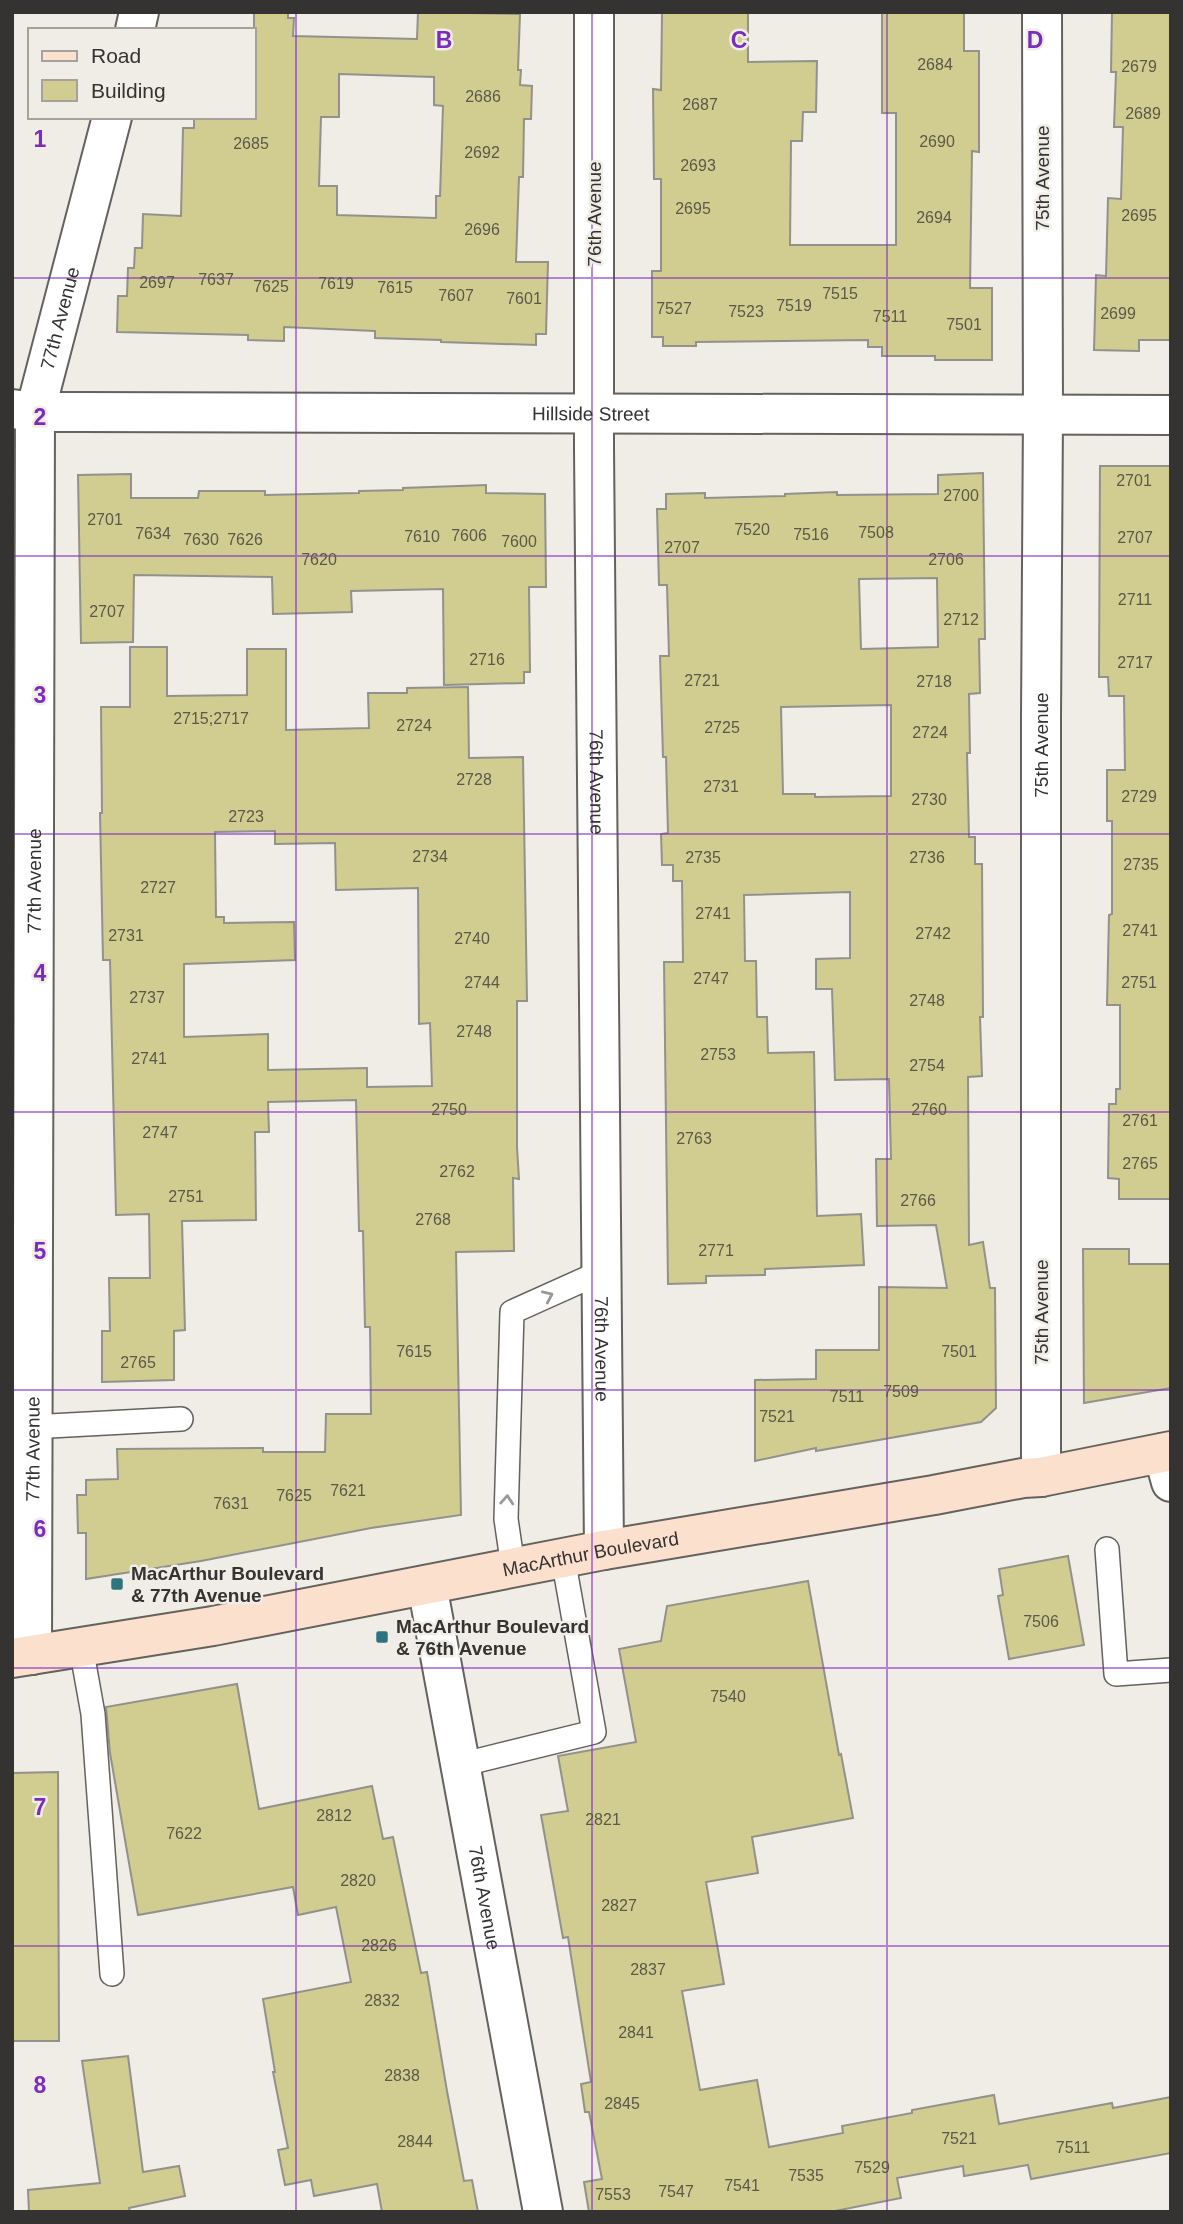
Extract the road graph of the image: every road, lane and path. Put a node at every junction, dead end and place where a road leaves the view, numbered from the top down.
1 (594, 12) edge
2 (1042, 12) edge
3 (110, 119) edge
4 (24, 410) edge
5 (594, 413) junction
6 (1043, 415) junction
7 (1171, 415) edge
8 (601, 1272) junction
9 (181, 1419) dead end
10 (22, 1427) edge
11 (1168, 1462) edge
12 (1041, 1478) junction
13 (1107, 1549) dead end
14 (604, 1550) junction
15 (563, 1558) junction
16 (513, 1567) junction
17 (427, 1585) junction
18 (81, 1647) junction
19 (22, 1657) edge
20 (1171, 1670) edge
21 (460, 1765) junction
22 (112, 1974) dead end
23 (543, 2212) edge

1 - 5 street, 76th Avenue
2 - 6 street, 75th Avenue
3 - 4 street, 77th Avenue
4 - 5 street, Hillside Street
4 - 10 street, 77th Avenue
5 - 6 street, Hillside Street
5 - 8 street, 76th Avenue
6 - 7 street, Hillside Street
6 - 12 street, 75th Avenue
8 - 14 street, 76th Avenue
16 -> 8 lane
9 - 10 lane
10 - 19 street, 77th Avenue
11 - 12 main road, MacArthur Boulevard
12 - 14 main road, MacArthur Boulevard
13 - 20 lane
14 - 15 main road, MacArthur Boulevard
15 - 16 main road, MacArthur Boulevard
15 - 21 lane
16 - 17 main road, MacArthur Boulevard
17 - 18 main road, MacArthur Boulevard
17 - 21 street, 76th Avenue
18 - 19 main road, MacArthur Boulevard
18 - 22 lane
21 - 23 street, 76th Avenue

